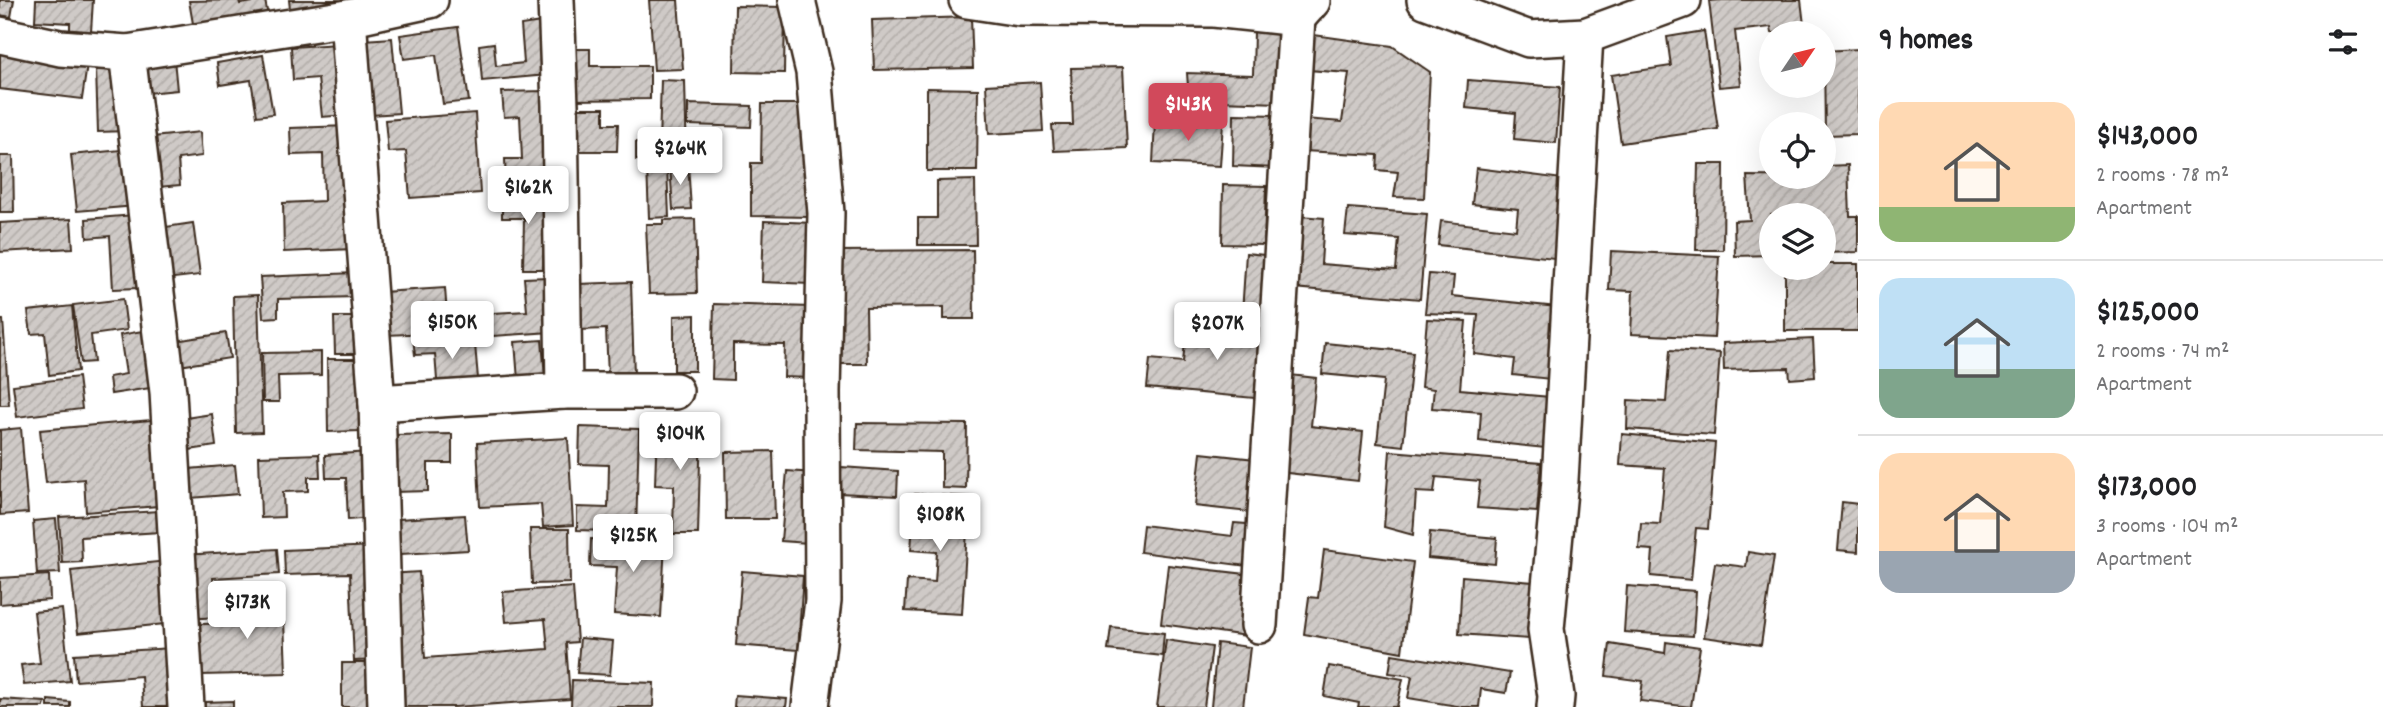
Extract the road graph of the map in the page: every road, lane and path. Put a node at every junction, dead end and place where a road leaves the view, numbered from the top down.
1 (430, 0) edge
2 (556, 0) edge
3 (797, 0) edge
4 (967, 0) edge
5 (1425, 0) edge
6 (1683, 0) edge
7 (1305, 9) edge
8 (348, 18) junction
9 (0, 34) edge
10 (1585, 36) junction
11 (127, 53) junction
12 (564, 391) junction
13 (675, 391) dead end
14 (377, 403) junction
15 (1259, 625) dead end
16 (186, 707) edge
17 (386, 707) edge
18 (810, 707) edge
19 (1555, 707) edge

1 - 8 street
2 - 12 street
3 - 18 street
4 - 7 street
5 - 10 street
6 - 10 street
7 - 15 street
8 - 11 street
8 - 14 street
9 - 11 street
10 - 19 street
11 - 16 street
12 - 13 street
12 - 14 street
14 - 17 street

